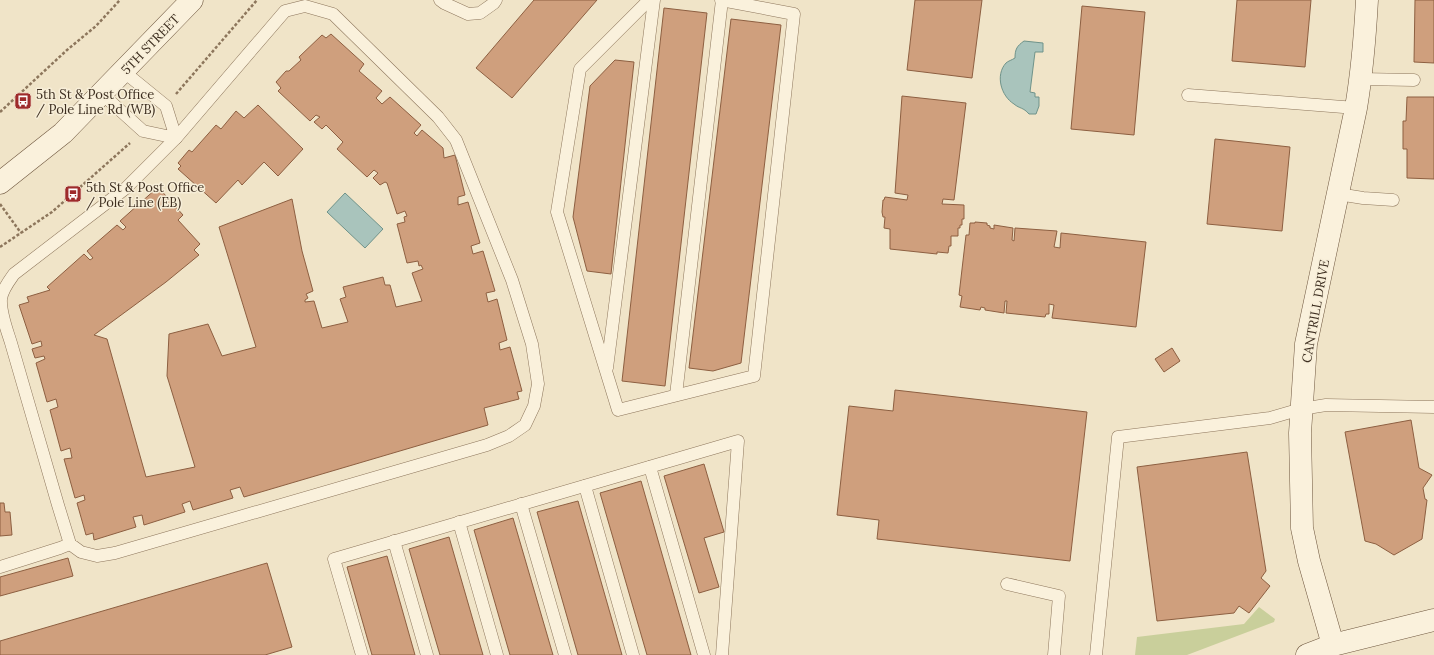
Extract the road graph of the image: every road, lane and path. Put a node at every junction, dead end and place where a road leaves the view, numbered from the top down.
1 (120, 0) edge
2 (192, 0) edge
3 (440, 0) edge
4 (496, 0) edge
5 (649, 0) edge
6 (654, 0) edge
7 (721, 0) edge
8 (1367, 0) edge
9 (122, 71) junction
10 (1361, 79) junction
11 (1414, 80) dead end
12 (101, 93) junction
13 (1188, 95) dead end
14 (1356, 108) junction
15 (0, 112) edge
16 (176, 138) junction
17 (0, 183) edge
18 (1338, 194) junction
19 (1393, 200) dead end
20 (0, 203) edge
21 (21, 233) dead end
22 (606, 372) junction
23 (676, 395) junction
24 (1434, 407) edge
25 (1301, 409) junction
26 (650, 467) junction
27 (586, 486) junction
28 (521, 504) junction
29 (459, 522) junction
30 (394, 541) junction
31 (70, 544) junction
32 (0, 567) edge
33 (1007, 584) dead end
34 (1434, 620) edge
35 (1333, 645) junction
36 (362, 655) edge
37 (427, 655) edge
38 (497, 655) edge
39 (565, 655) edge
40 (633, 655) edge
41 (704, 655) edge
42 (722, 655) edge
43 (1054, 655) edge
44 (1096, 655) edge
45 (1307, 655) edge

1 - 15 path
2 - 9 street, 5TH STREET
3 - 4 lane
5 - 22 lane
6 - 22 lane
7 - 23 lane
7 - 23 lane
8 - 10 street, CANTRILL DRIVE
9 - 12 street, 5TH STREET
9 - 16 lane
10 - 11 lane
10 - 14 street, CANTRILL DRIVE
12 - 16 lane
12 - 17 street, 5TH STREET
13 - 14 lane
14 - 18 street, CANTRILL DRIVE
16 - 31 lane
16 - 31 lane
18 - 19 lane
18 - 25 street, CANTRILL DRIVE
20 - 21 path
22 - 23 lane
24 - 25 lane
25 - 35 street, CANTRILL DRIVE
25 - 44 lane
26 - 27 lane
26 - 41 lane
26 - 42 lane
27 - 28 lane
27 - 40 lane
28 - 29 lane
28 - 39 lane
29 - 30 lane
29 - 38 lane
30 - 36 lane
30 - 37 lane
31 - 32 lane
33 - 43 lane
34 - 35 street
35 - 45 street

